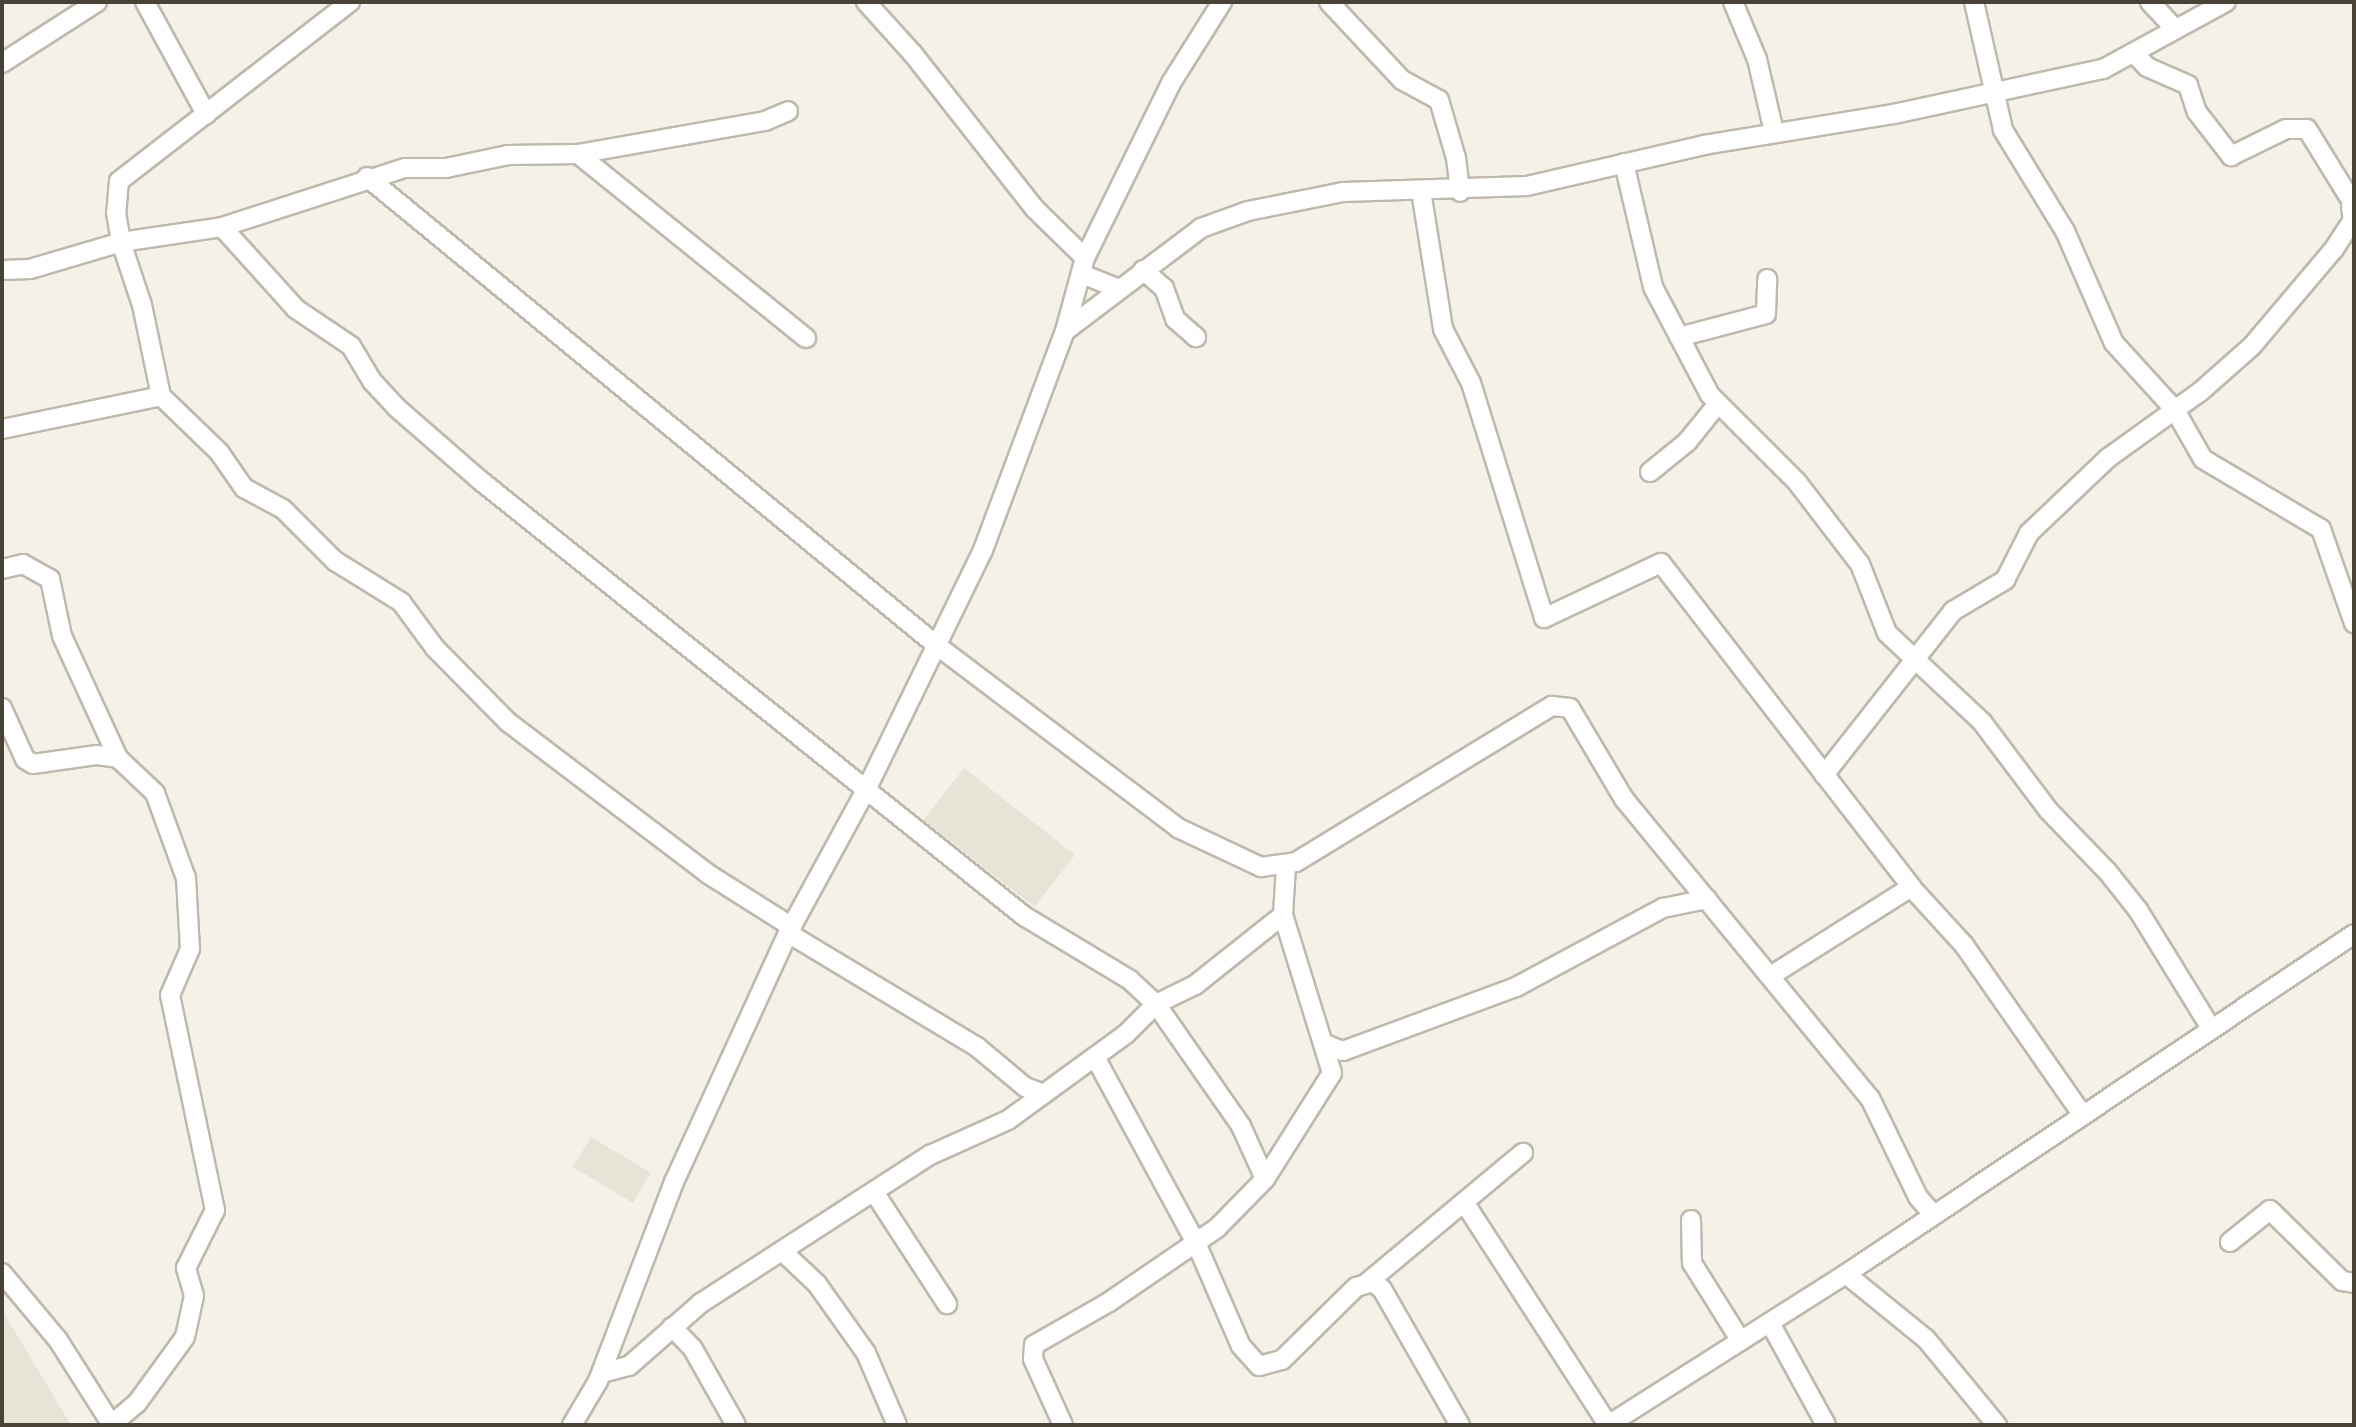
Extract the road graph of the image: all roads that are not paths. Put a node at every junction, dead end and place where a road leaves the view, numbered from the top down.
1 (97, 2) edge
2 (145, 2) edge
3 (350, 2) edge
4 (866, 2) edge
5 (1222, 2) edge
6 (1329, 2) edge
7 (1733, 2) edge
8 (1974, 2) edge
9 (2150, 2) edge
10 (2226, 2) edge
11 (2174, 28) junction
12 (2134, 53) junction
13 (2, 63) edge
14 (1992, 92) junction
15 (788, 111) dead end
16 (206, 114) junction
17 (1774, 132) junction
18 (578, 154) junction
19 (1624, 163) junction
20 (367, 177) junction
21 (1421, 191) junction
22 (1469, 192) junction
23 (2352, 206) edge
24 (222, 227) junction
25 (121, 242) junction
26 (1084, 266) junction
27 (2, 270) edge
28 (1143, 270) junction
29 (1767, 279) dead end
30 (1116, 288) junction
31 (1065, 331) junction
32 (1196, 337) dead end
33 (1679, 337) junction
34 (806, 338) dead end
35 (161, 396) junction
36 (1717, 405) junction
37 (2175, 410) junction
38 (2, 429) edge
39 (1650, 472) dead end
40 (2, 569) edge
41 (2354, 623) edge
42 (935, 644) junction
43 (1911, 659) junction
44 (2, 708) edge
45 (118, 758) junction
46 (1824, 775) junction
47 (865, 792) junction
48 (1286, 866) junction
49 (1911, 887) junction
50 (1707, 899) junction
51 (1283, 915) junction
52 (790, 930) junction
53 (2354, 934) edge
54 (1772, 975) junction
55 (1156, 1004) junction
56 (2211, 1028) junction
57 (1335, 1048) junction
58 (1095, 1057) junction
59 (1026, 1097) junction
60 (2081, 1113) junction
61 (1523, 1153) dead end
62 (1265, 1179) junction
63 (874, 1192) junction
64 (1464, 1202) junction
65 (1933, 1214) junction
66 (1691, 1220) dead end
67 (2230, 1242) dead end
68 (1197, 1245) junction
69 (782, 1251) junction
70 (2, 1273) edge
71 (1846, 1274) junction
72 (1368, 1282) junction
73 (2354, 1283) edge
74 (947, 1304) dead end
75 (1770, 1323) junction
76 (672, 1327) junction
77 (1741, 1341) junction
78 (602, 1373) junction
79 (1615, 1423) edge
80 (112, 1425) edge
81 (572, 1425) edge
82 (736, 1425) edge
83 (897, 1425) edge
84 (1063, 1425) edge
85 (1460, 1425) edge
86 (1826, 1425) edge
87 (1997, 1425) edge

1 - 13 street
2 - 16 street
3 - 16 street
4 - 26 street
5 - 26 street
6 - 22 street
7 - 17 street
8 - 14 street
9 - 11 street
10 - 11 street
11 - 12 street
12 - 14 street
12 - 23 street
14 - 17 street
14 - 37 street
15 - 18 street
16 - 25 street
17 - 19 street
18 - 20 street
18 - 34 street
19 - 22 street
19 - 33 street
20 - 24 street
20 - 42 street
21 - 22 street
21 - 28 street
21 - 46 street
23 - 37 street
24 - 25 street
24 - 47 street
25 - 27 street
25 - 35 street
26 - 30 street
26 - 31 street
28 - 30 street
28 - 32 street
29 - 33 street
30 - 31 street
31 - 42 street
33 - 36 street
35 - 38 street
35 - 52 street
36 - 39 street
36 - 43 street
37 - 41 street
37 - 43 street
40 - 45 street
42 - 47 street
42 - 48 street
43 - 46 street
43 - 56 street
44 - 45 street
45 - 80 street
46 - 49 street
47 - 52 street
47 - 55 street
48 - 50 street
48 - 51 street
49 - 54 street
49 - 60 street
50 - 54 street
50 - 57 street
51 - 55 street
51 - 57 street
52 - 59 street
52 - 78 street
53 - 56 street
54 - 65 street
55 - 58 street
55 - 62 street
56 - 60 street
57 - 62 street
58 - 59 street
58 - 68 street
59 - 63 street
60 - 65 street
61 - 64 street
62 - 68 street
63 - 69 street
63 - 74 street
64 - 72 street
64 - 79 street
65 - 71 street
66 - 77 street
67 - 73 street
68 - 72 street
68 - 84 street
69 - 76 street
69 - 83 street
70 - 80 street
71 - 75 street
71 - 87 street
72 - 85 street
75 - 77 street
75 - 86 street
76 - 78 street
76 - 82 street
77 - 79 street
78 - 81 street

